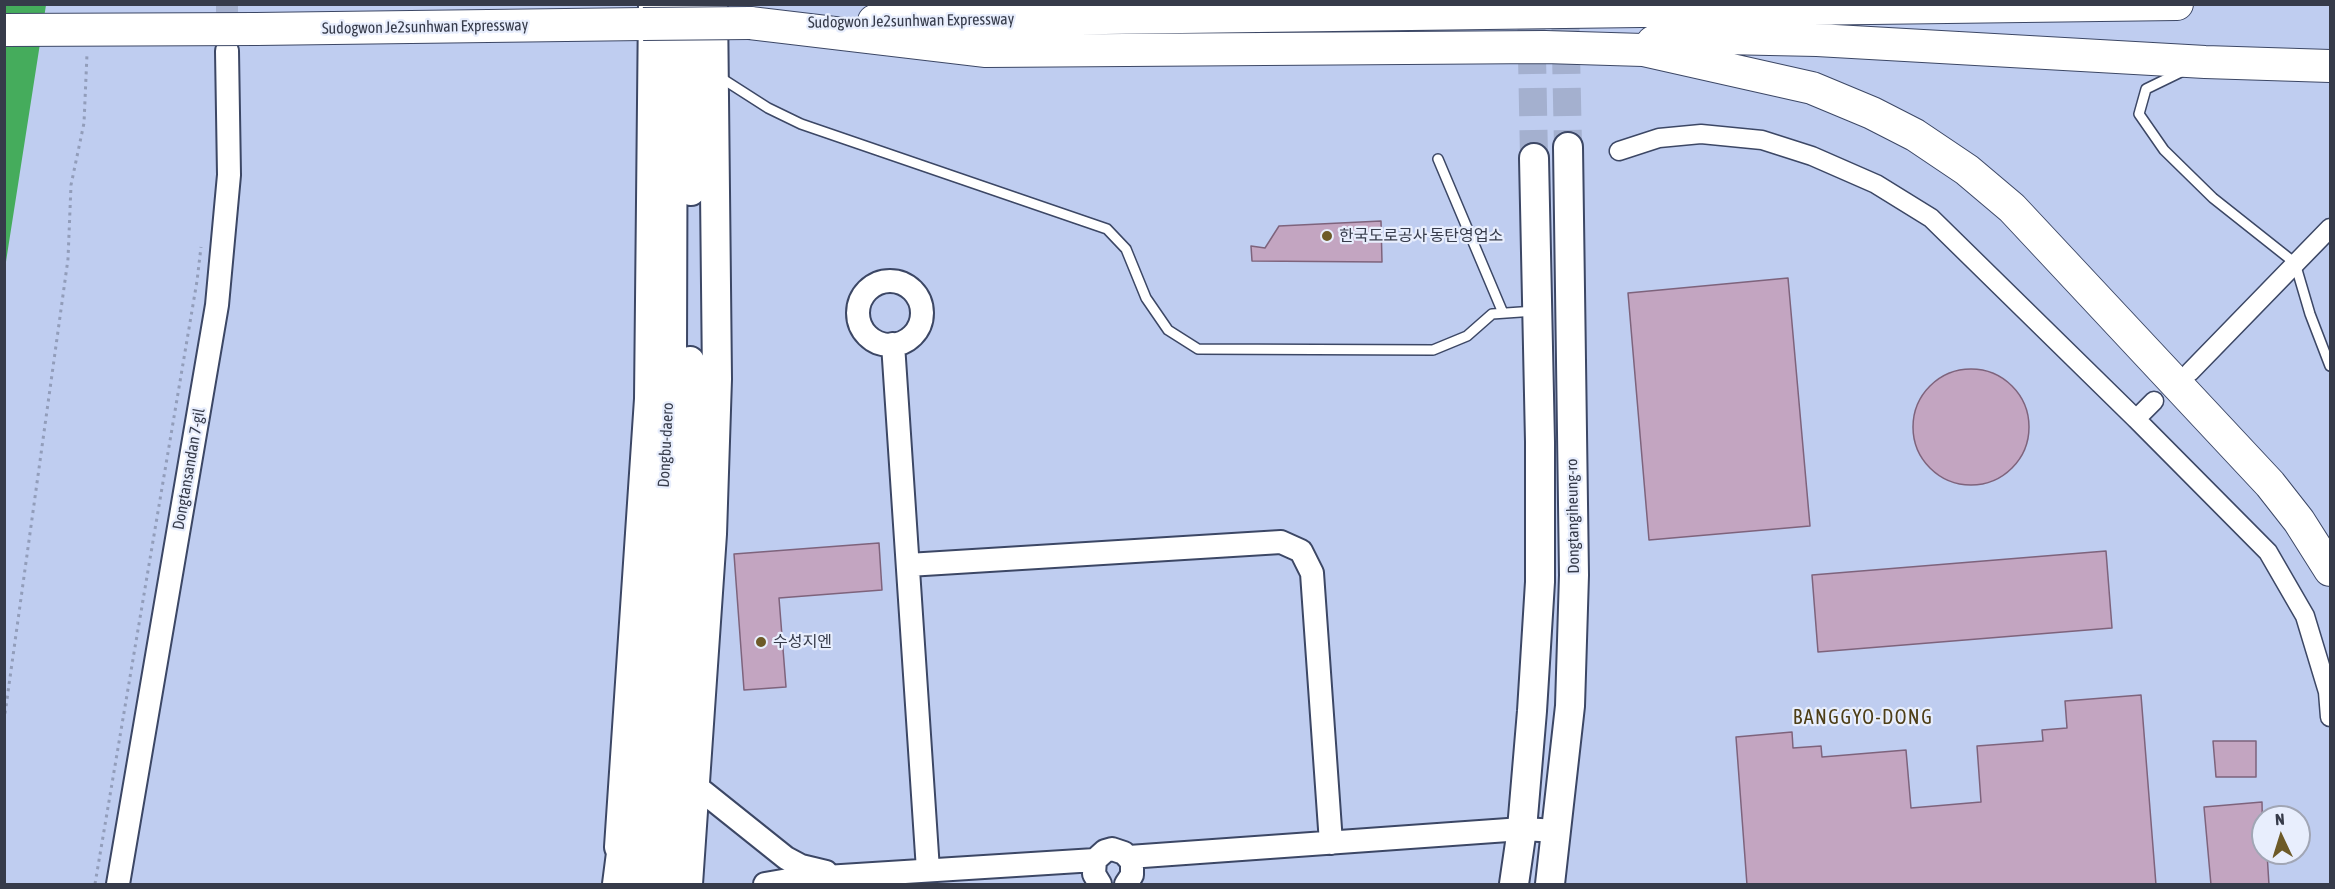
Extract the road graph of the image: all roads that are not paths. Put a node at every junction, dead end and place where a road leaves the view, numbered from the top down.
1 (673, 4) edge
2 (693, 4) edge
3 (713, 4) edge
4 (2176, 4) edge
5 (648, 14) edge
6 (750, 23) junction
7 (4, 30) edge
8 (1545, 47) junction
9 (227, 51) tunnel mouth
10 (2205, 62) junction
11 (2331, 66) edge
12 (714, 73) junction
13 (1568, 147) tunnel mouth
14 (1620, 151) dead end
15 (1534, 158) tunnel mouth
16 (1438, 159) dead end
17 (2331, 228) edge
18 (2295, 263) junction
19 (1537, 311) junction
20 (1503, 313) junction
21 (892, 344) dead end
22 (2331, 366) edge
23 (2190, 372) dead end
24 (2154, 401) dead end
25 (2136, 419) junction
26 (666, 451) junction
27 (688, 493) junction
28 (908, 565) junction
29 (2331, 570) edge
30 (706, 617) junction
31 (2331, 717) edge
32 (696, 786) junction
33 (1522, 829) junction
34 (1558, 831) junction
35 (1331, 843) junction
36 (1129, 857) junction
37 (1095, 860) junction
38 (928, 870) junction
39 (842, 876) junction
40 (118, 885) edge
41 (617, 885) edge
42 (638, 885) edge
43 (662, 885) edge
44 (687, 885) edge
45 (765, 885) edge
46 (1101, 885) edge
47 (1126, 885) edge
48 (1514, 885) edge
49 (1550, 885) edge

1 - 26 main road, Dongbu-daero
2 - 27 main road, Dongbu-daero
3 - 12 main road
4 - 6 highway, Sudogwon Je2sunhwan Expressway
5 - 6 highway, Sudogwon Je2sunhwan Expressway, bridge
5 - 7 highway, Sudogwon Je2sunhwan Expressway, bridge
5 - 41 main road
6 - 8 highway
8 - 10 highway
8 - 29 highway
9 - 40 street, Dongtansandan 7-gil
10 - 11 highway
10 - 18 lane
12 - 20 lane
12 - 30 main road
13 - 34 main road, Dongtangiheung-ro
14 - 25 street
15 - 19 main road, Dongtangiheung-ro
16 - 20 lane
17 - 18 street
18 - 22 lane
18 - 23 street
19 - 20 lane
19 - 33 main road, Dongtangiheung-ro
21 - 28 street
24 - 25 street
25 - 31 street
26 - 41 main road
26 - 42 main road, Dongbu-daero
27 - 30 main road
27 - 43 main road, Dongbu-daero
28 - 35 street
28 - 38 street
30 - 32 main road
32 - 39 street
32 - 44 main road
33 - 34 street
33 - 35 street
33 - 48 main road, Dongtangiheung-ro
34 - 49 main road, Dongtangiheung-ro
35 - 36 street
36 - 37 street
36 - 47 street
37 - 38 street
37 - 46 street
38 - 39 street
39 - 45 street

